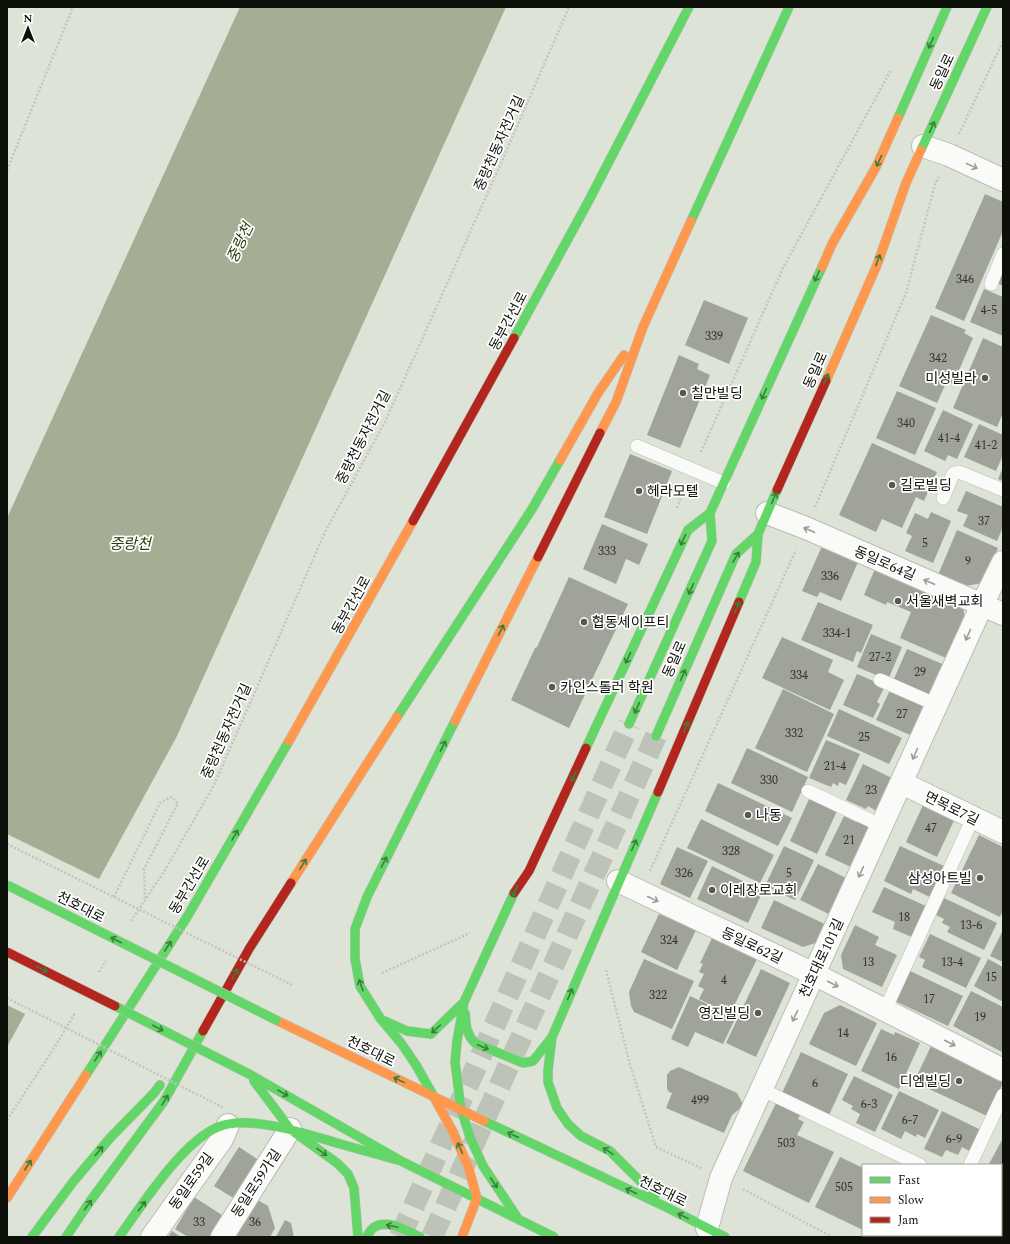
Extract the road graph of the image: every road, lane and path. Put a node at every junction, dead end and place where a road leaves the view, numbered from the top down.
1 (73, 7) edge
2 (569, 7) edge
3 (689, 7) edge
4 (789, 7) edge
5 (947, 7) edge
6 (987, 7) edge
7 (1003, 41) edge
8 (923, 146) junction
9 (949, 155) junction
10 (7, 170) edge
11 (1003, 180) edge
12 (1003, 254) edge
13 (991, 284) dead end
14 (643, 327) junction
15 (637, 446) dead end
16 (724, 483) junction
17 (1003, 490) edge
18 (943, 498) dead end
19 (710, 513) junction
20 (767, 513) junction
21 (812, 514) dead end
22 (758, 534) junction
23 (798, 546) dead end
24 (1003, 562) edge
25 (982, 605) junction
26 (1003, 614) edge
27 (880, 680) dead end
28 (937, 705) junction
29 (629, 724) tunnel mouth
30 (656, 736) tunnel mouth
31 (902, 783) junction
32 (808, 791) dead end
33 (973, 818) junction
34 (882, 826) junction
35 (1003, 832) edge
36 (7, 844) edge
37 (165, 870) dead end
38 (618, 881) junction
39 (7, 885) edge
40 (641, 893) junction
41 (114, 897) junction
42 (145, 899) dead end
43 (7, 952) edge
44 (606, 967) dead end
45 (814, 974) junction
46 (292, 985) dead end
47 (7, 998) edge
48 (464, 1002) junction
49 (215, 1010) junction
50 (885, 1010) junction
51 (380, 1018) junction
52 (552, 1037) junction
53 (56, 1045) dead end
54 (631, 1068) dead end
55 (1003, 1070) edge
56 (249, 1074) junction
57 (761, 1089) junction
58 (1003, 1095) edge
59 (434, 1097) junction
60 (460, 1109) junction
61 (226, 1116) junction
62 (7, 1120) edge
63 (290, 1129) junction
64 (401, 1161) junction
65 (918, 1164) edge
66 (970, 1164) edge
67 (7, 1198) edge
68 (477, 1198) junction
69 (666, 1207) junction
70 (519, 1220) junction
71 (716, 1232) edge
72 (32, 1237) edge
73 (66, 1237) edge
74 (119, 1237) edge
75 (152, 1237) edge
76 (222, 1237) edge
77 (358, 1237) edge
78 (366, 1237) edge
79 (420, 1237) edge
80 (462, 1237) edge
81 (554, 1237) edge

1 - 10 path
2 - 37 path, 중랑천동자전거길
67 -> 3 main road, 동부간선로
4 - 14 main road
5 -> 16 main road, 동일로
8 -> 6 main road, 동일로
7 - 9 path
8 - 9 street
20 -> 8 main road, 동일로
9 -> 11 street
9 - 21 path
12 - 13 lane
49 -> 14 main road
51 -> 14 main road
15 - 16 lane
16 - 19 main road, 동일로
17 - 18 lane
19 -> 29 main road, 동일로
19 -> 48 main road
20 - 22 main road, 동일로
25 -> 20 street, 동일로64길
30 -> 22 main road, 동일로
38 -> 22 main road
23 - 40 path
24 - 25 street, 천호대로101길
25 - 26 street, 동일로64길
25 -> 28 street, 천호대로101길
27 - 28 lane
28 -> 31 street, 천호대로101길
31 - 33 street, 면목로7길
31 - 34 street, 천호대로101길
32 - 34 lane
33 - 35 street, 면목로7길
33 - 50 lane
34 -> 45 street, 천호대로101길
36 - 41 path, bridge
38 - 40 street, 동일로62길
52 -> 38 main road
59 -> 39 main road, 천호대로, bridge
40 -> 45 street, 동일로62길
41 - 42 path
41 - 46 path, bridge
43 -> 56 main road, bridge
44 - 54 path
45 -> 50 street, 동일로62길
45 -> 57 street, 천호대로101길
47 - 61 path, bridge
48 -> 51 main road
48 -> 52 main road
48 - 60 main road
72 -> 49 main road
73 -> 49 main road
50 -> 55 street, 동일로62길
51 - 59 main road
69 -> 52 main road
53 - 62 path
56 - 63 main road
56 -> 64 main road
57 - 65 lane
57 - 71 street, 천호대로101길
58 - 66 lane
59 - 60 main road, 천호대로
68 -> 59 main road
69 -> 60 main road, 천호대로
60 -> 70 main road
61 - 63 main road
74 -> 61 main road
61 - 75 street, 동일로59길
63 - 64 main road
63 - 76 street, 동일로59가길
63 -> 77 main road
64 - 68 main road
68 - 70 main road
68 - 80 main road
71 -> 69 main road, 천호대로
70 - 81 main road
79 -> 78 main road

